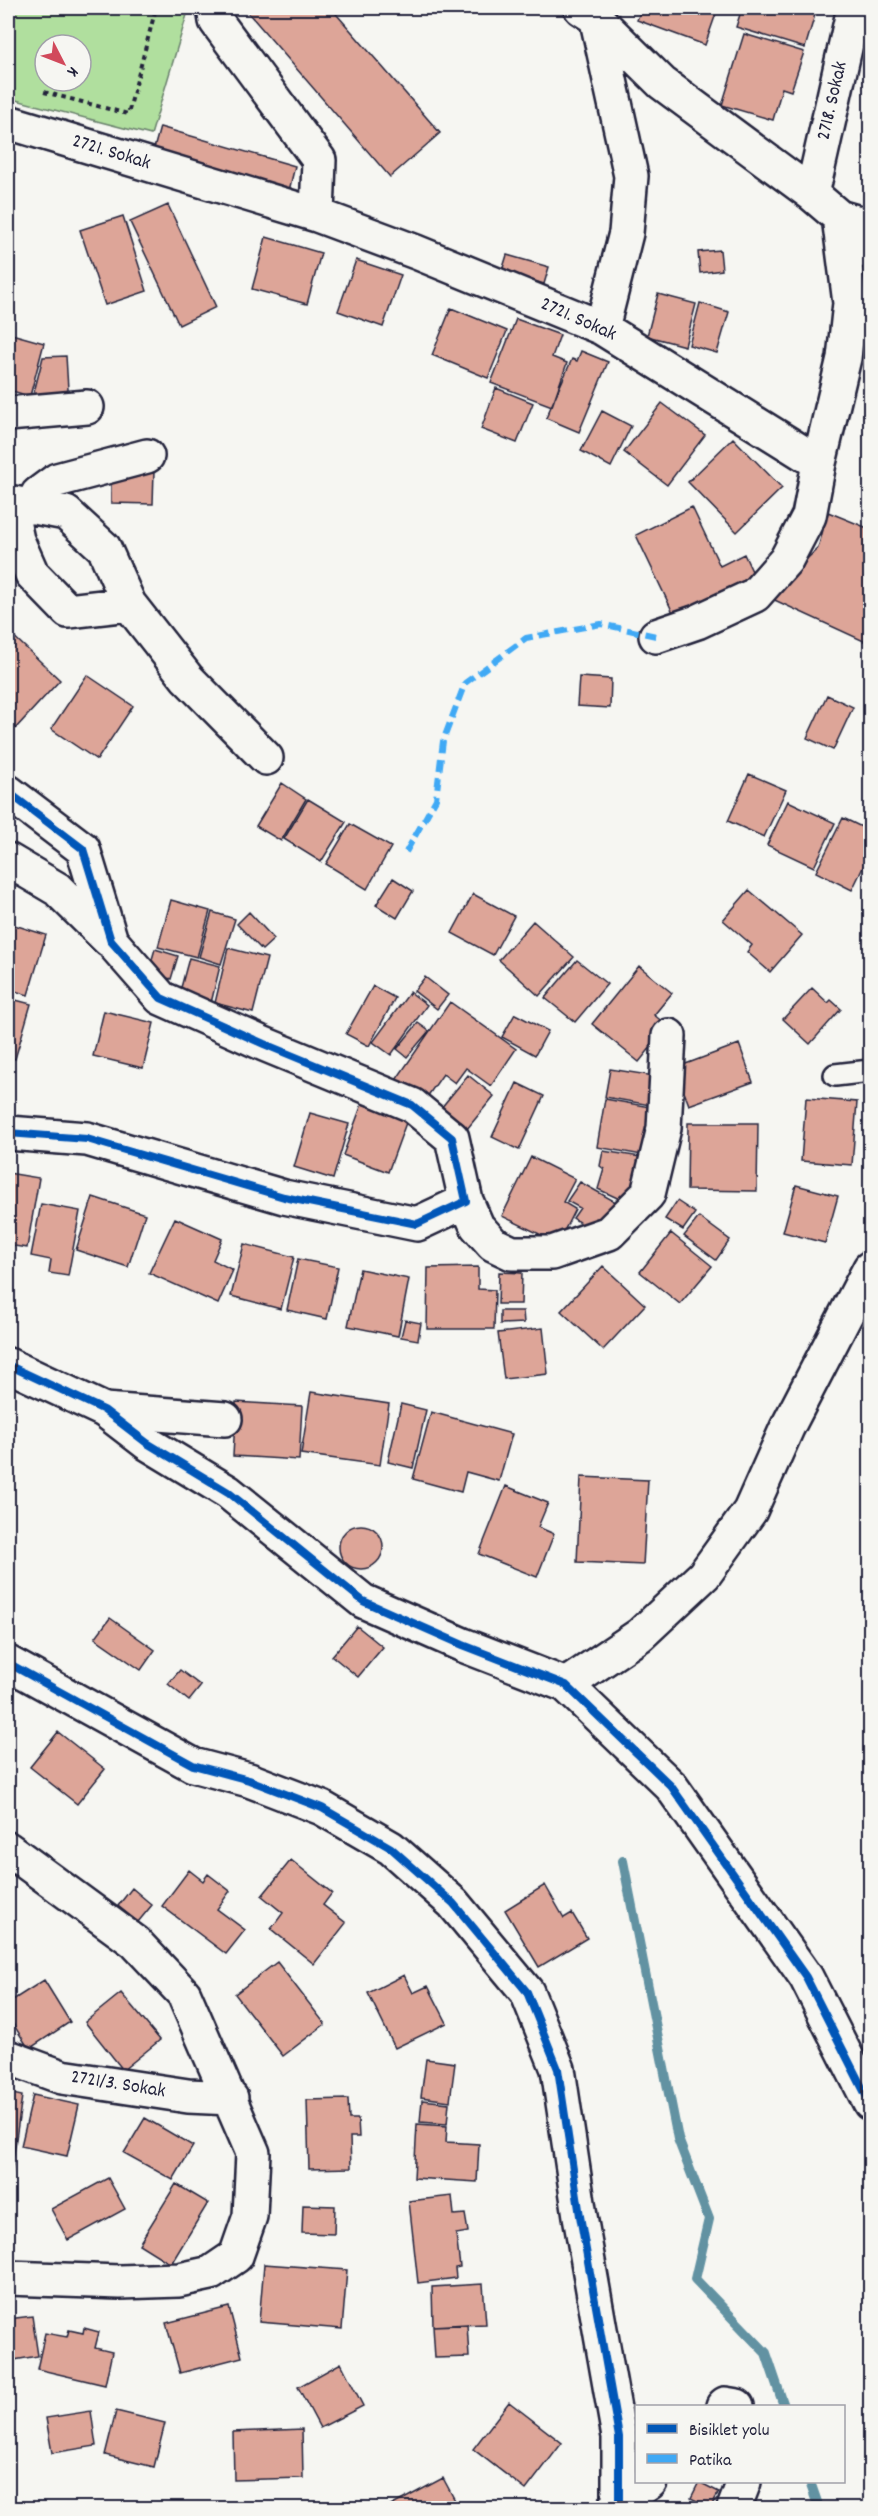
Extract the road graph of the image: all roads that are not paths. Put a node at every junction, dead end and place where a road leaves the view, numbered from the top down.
1 (214, 8) edge
2 (854, 8) edge
3 (592, 11) edge
4 (8, 122) edge
5 (812, 194) junction
6 (317, 215) junction
7 (839, 217) junction
8 (870, 226) edge
9 (870, 252) edge
10 (860, 309) edge
11 (603, 328) junction
12 (87, 407) dead end
13 (8, 414) edge
14 (147, 456) dead end
15 (819, 464) junction
16 (16, 504) edge
17 (129, 604) junction
18 (656, 636) dead end
19 (266, 758) dead end
20 (8, 792) edge
21 (8, 860) edge
22 (111, 941) junction
23 (669, 1036) dead end
24 (870, 1071) edge
25 (835, 1075) dead end
26 (8, 1134) edge
27 (466, 1201) junction
28 (870, 1268) edge
29 (8, 1365) edge
30 (104, 1410) junction
31 (225, 1419) dead end
32 (8, 1663) edge
33 (566, 1685) junction
34 (8, 1849) edge
35 (8, 2057) edge
36 (231, 2098) junction
37 (870, 2103) edge
38 (8, 2278) edge
39 (647, 2483) edge
40 (743, 2483) edge
41 (616, 2506) edge
42 (734, 2508) edge

1 - 6 street
2 - 5 street, 2718. Sokak
3 - 5 street
3 - 11 street
4 - 6 street, 2721. Sokak
5 - 7 street
6 - 11 street, 2721. Sokak
7 - 8 street
7 - 9 street
7 - 10 street
10 - 15 street
11 - 15 street, 2721. Sokak
12 - 13 street
14 - 16 street
15 - 18 street
16 - 17 street
16 - 17 street
17 - 19 street
20 - 22 street
21 - 22 street
22 - 27 street
23 - 27 street
24 - 25 lane
26 - 27 street
28 - 33 street
29 - 30 street
30 - 31 street
30 - 33 street
32 - 41 street
33 - 37 street
34 - 36 street
35 - 36 street, 2721/3. Sokak
36 - 38 street
39 - 41 street
40 - 42 street

